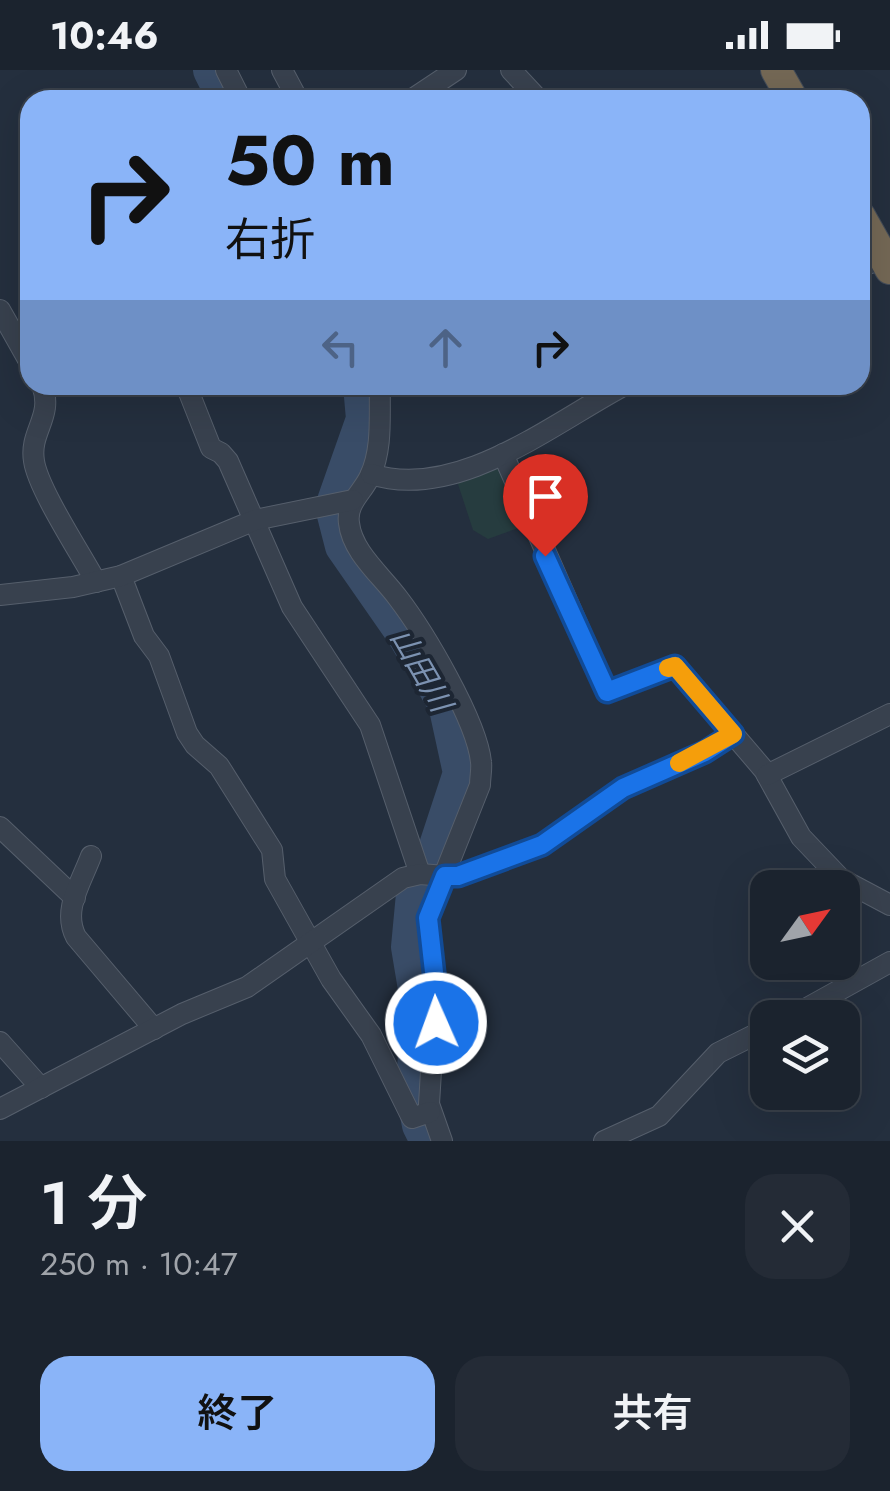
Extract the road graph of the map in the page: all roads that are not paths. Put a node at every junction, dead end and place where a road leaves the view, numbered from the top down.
1 (456, 70) edge
2 (511, 70) edge
3 (427, 90) edge
4 (530, 90) edge
5 (0, 310) edge
6 (20, 345) edge
7 (46, 395) edge
8 (190, 395) edge
9 (380, 395) edge
10 (607, 395) edge
11 (503, 454) junction
12 (371, 474) junction
13 (353, 500) junction
14 (255, 520) junction
15 (121, 576) junction
16 (96, 582) junction
17 (0, 595) edge
18 (890, 714) edge
19 (733, 734) junction
20 (766, 775) junction
21 (0, 827) edge
22 (91, 856) dead end
23 (420, 874) junction
24 (445, 876) junction
25 (74, 898) junction
26 (890, 905) edge
27 (309, 943) junction
28 (890, 962) edge
29 (821, 1000) edge
30 (154, 1030) junction
31 (750, 1037) edge
32 (0, 1042) edge
33 (41, 1088) junction
34 (0, 1109) edge
35 (421, 1115) junction
36 (442, 1141) edge
37 (604, 1141) edge

1 - 3 street
2 - 4 street
5 - 6 street
7 - 16 street
8 - 14 street
9 - 12 street
10 - 11 street
11 - 12 street
11 - 19 street
12 - 13 street
13 - 14 street
13 - 24 street
14 - 15 street
14 - 23 street
15 - 16 street
15 - 27 street
16 - 17 street
18 - 20 street
19 - 20 street
19 - 24 street
20 - 26 street
21 - 25 street
22 - 25 street
23 - 24 street
23 - 27 street
24 - 35 street
25 - 30 street
27 - 30 street
27 - 35 street
28 - 29 street
30 - 33 street
31 - 37 street
32 - 33 street
33 - 34 street
35 - 36 street

